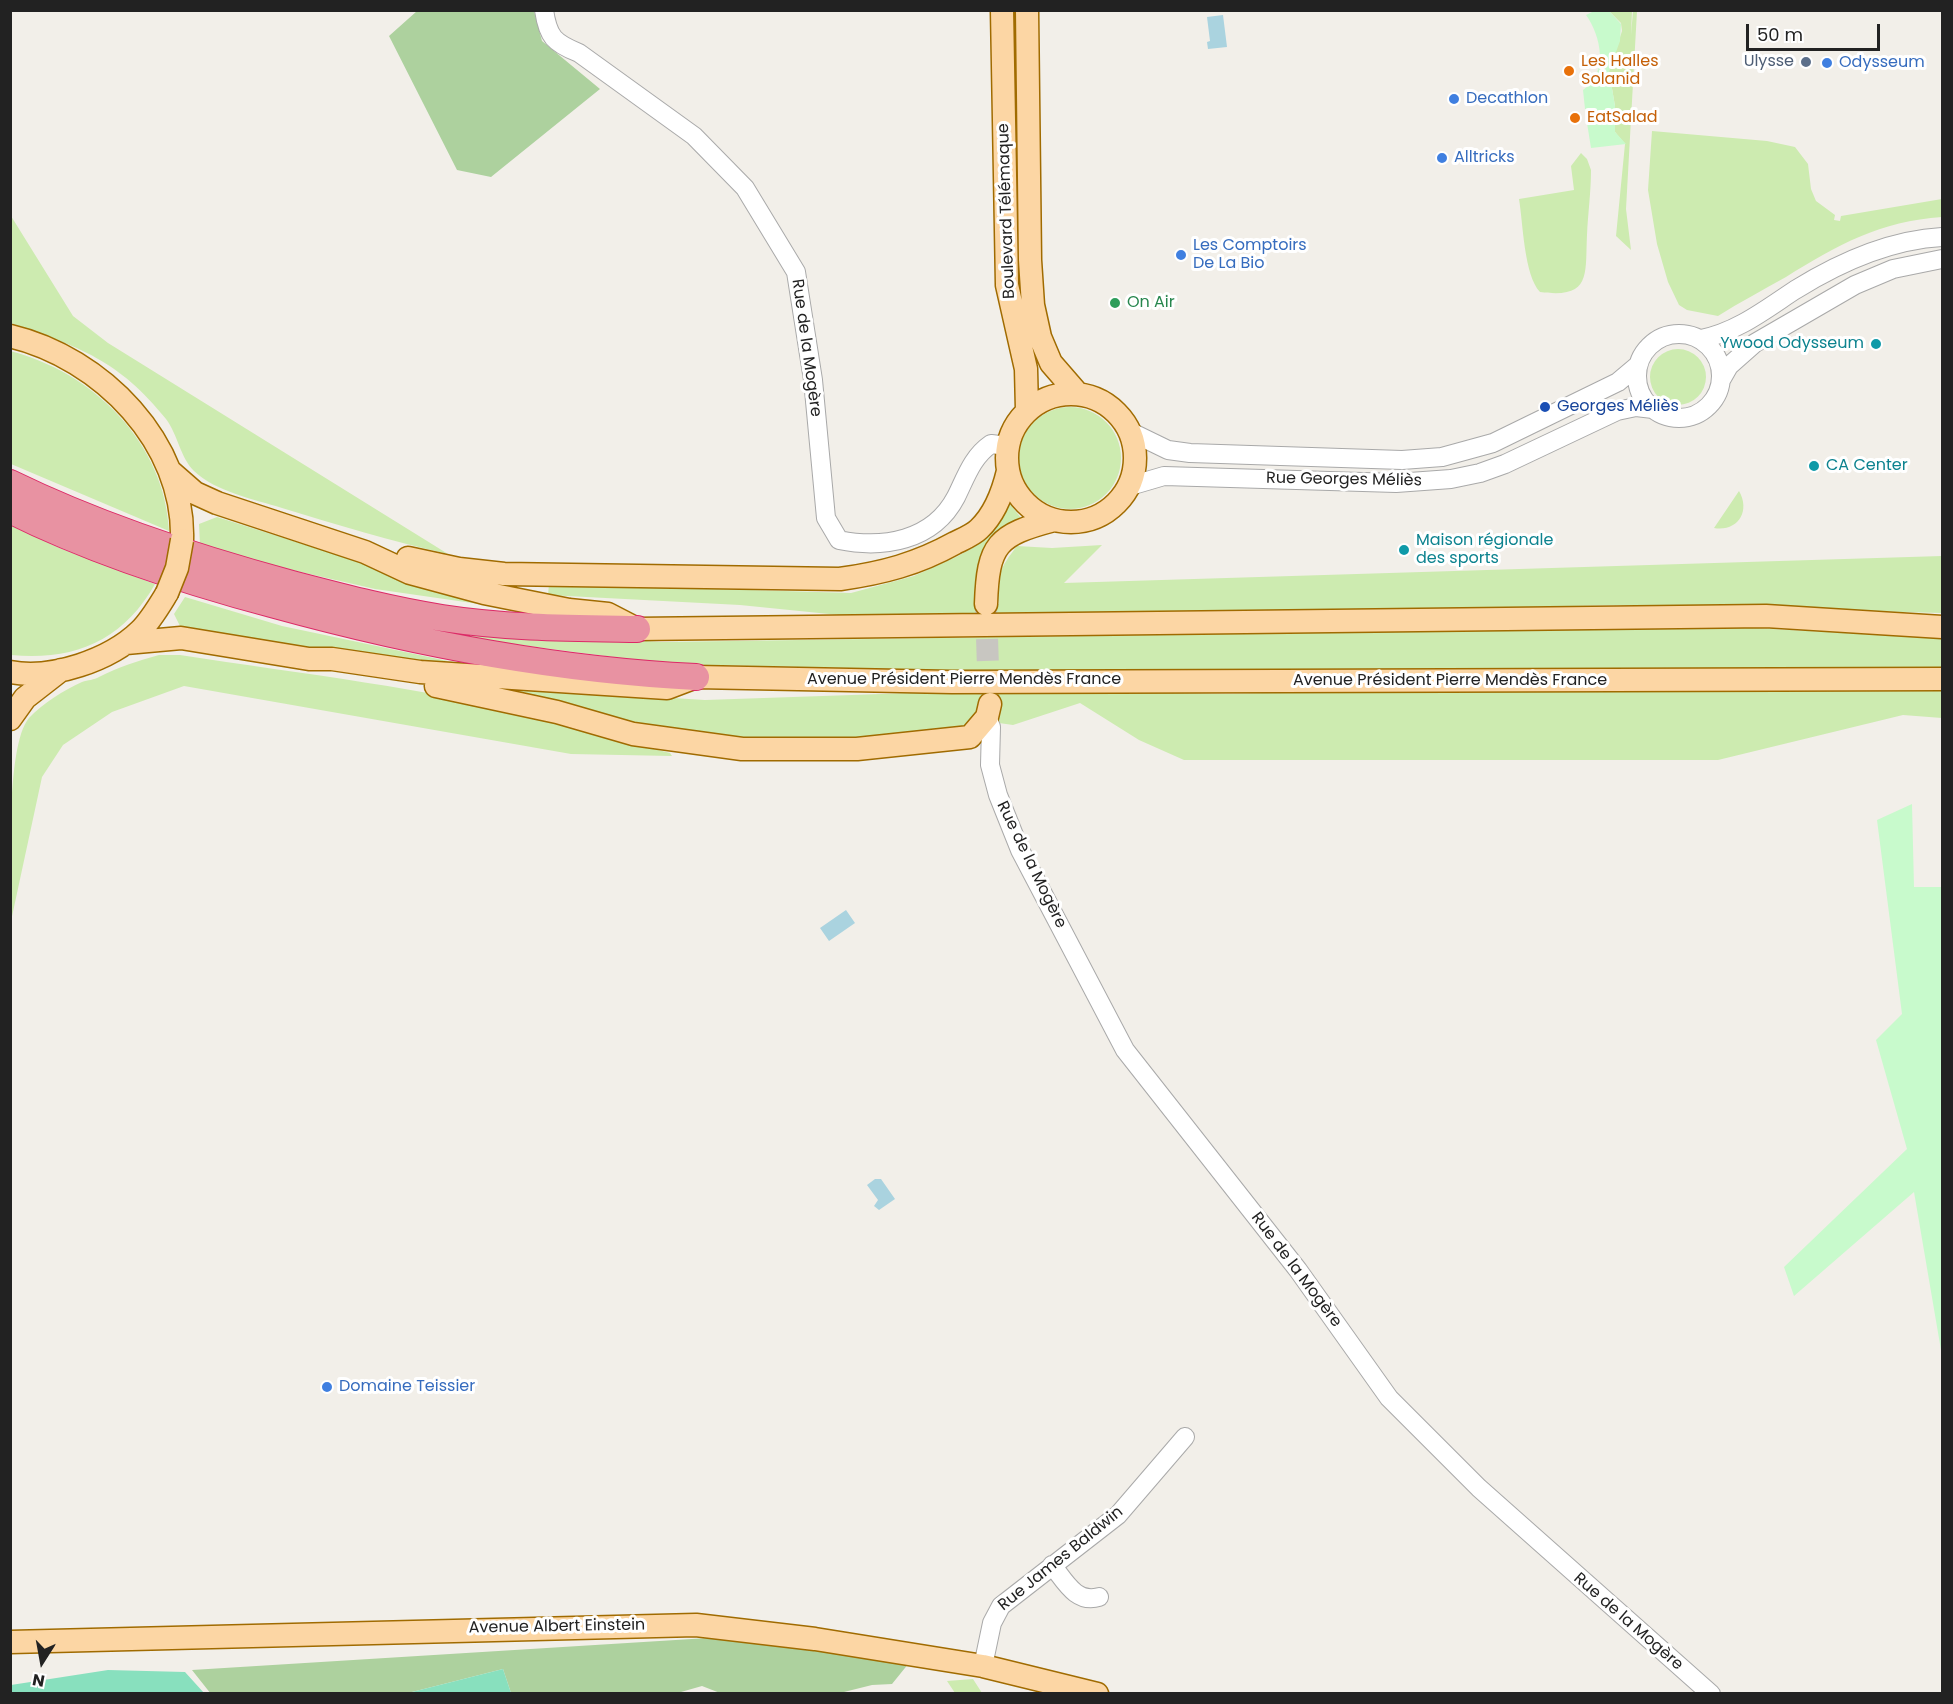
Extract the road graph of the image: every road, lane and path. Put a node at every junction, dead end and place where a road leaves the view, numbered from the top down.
1 (544, 10) edge
2 (1002, 10) edge
3 (1027, 10) edge
4 (1942, 237) edge
5 (1942, 259) edge
6 (10, 336) edge
7 (1701, 339) junction
8 (1637, 366) junction
9 (1721, 380) junction
10 (1077, 393) junction
11 (1653, 409) junction
12 (1027, 410) junction
13 (1131, 432) junction
14 (1008, 446) junction
15 (1008, 471) junction
16 (171, 472) junction
17 (10, 483) edge
18 (1130, 486) junction
19 (10, 510) edge
20 (1054, 520) junction
21 (365, 552) junction
22 (986, 604) tunnel mouth
23 (1942, 627) edge
24 (637, 629) junction
25 (126, 643) junction
26 (309, 659) junction
27 (61, 670) junction
28 (10, 672) edge
29 (696, 677) junction
30 (1942, 679) edge
31 (988, 711) joint
32 (10, 719) edge
33 (970, 737) junction
34 (990, 765) junction
35 (1185, 1437) dead end
36 (1052, 1566) junction
37 (1099, 1597) dead end
38 (10, 1642) edge
39 (983, 1666) junction
40 (1097, 1694) edge
41 (1711, 1694) edge

1 - 14 street, Rue de la Mogère
2 - 12 main road, Boulevard Télémaque
3 - 10 main road, Boulevard Télémaque
4 - 7 street
5 - 9 street
6 - 16 main road
7 - 8 street
7 - 9 street
8 - 11 street
8 - 13 street, Rue Georges Méliès
9 - 11 street
10 - 12 main road
10 - 13 main road
11 - 18 street, Rue Georges Méliès
12 - 14 main road
13 - 18 main road
14 - 15 main road
15 - 20 main road
15 - 21 main road
16 - 21 main road
16 - 25 main road, bridge
17 - 24 highway
18 - 20 main road
19 - 29 highway, Avenue Président Pierre Mendès France
20 - 22 main road
21 - 24 main road
23 - 24 main road
25 - 26 main road
25 - 27 main road
26 - 29 main road
26 - 33 main road
27 - 28 main road
27 - 32 main road
29 - 30 main road, Avenue Président Pierre Mendès France
31 - 33 main road
31 - 34 street
33 - 34 street
34 - 41 street, Rue de la Mogère
35 - 36 street, Rue James Baldwin
36 - 37 street
36 - 39 street, Rue James Baldwin
38 - 39 main road, Avenue Albert Einstein
39 - 40 main road, Avenue Albert Einstein

